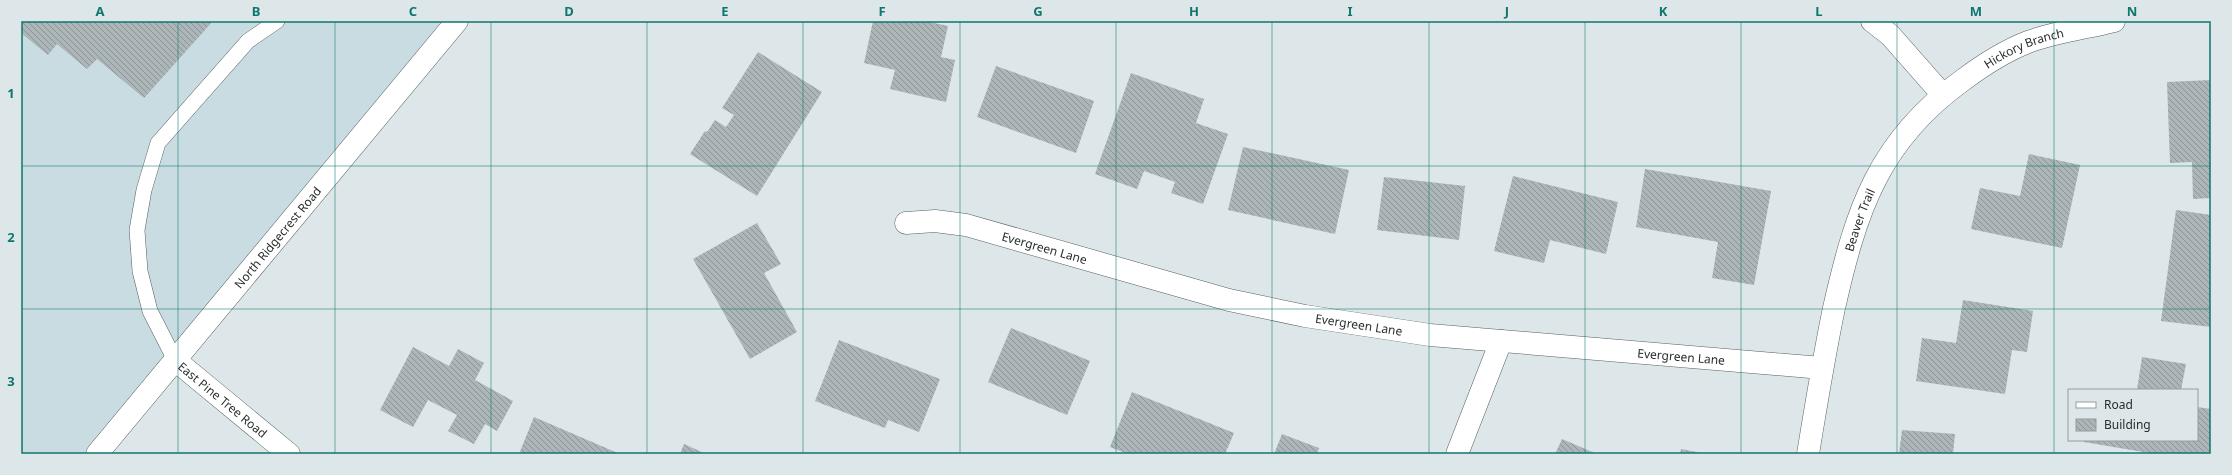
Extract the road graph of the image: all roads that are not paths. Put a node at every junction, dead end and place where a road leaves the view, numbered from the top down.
1 (277, 21) edge
2 (457, 21) edge
3 (1872, 21) edge
4 (2114, 21) edge
5 (1942, 94) junction
6 (906, 223) dead end
7 (1501, 341) junction
8 (175, 360) junction
9 (1822, 368) junction
10 (97, 454) edge
11 (289, 454) edge
12 (1457, 454) edge
13 (1808, 454) edge

1 - 8 lane
2 - 8 street, North Ridgecrest Road
3 - 5 street
4 - 5 street, Hickory Branch
5 - 9 street, Beaver Trail
6 - 7 street, Evergreen Lane
7 - 9 street, Evergreen Lane
7 - 12 street
8 - 10 street, North Ridgecrest Road
8 - 11 street, East Pine Tree Road
9 - 13 street, Beaver Trail

